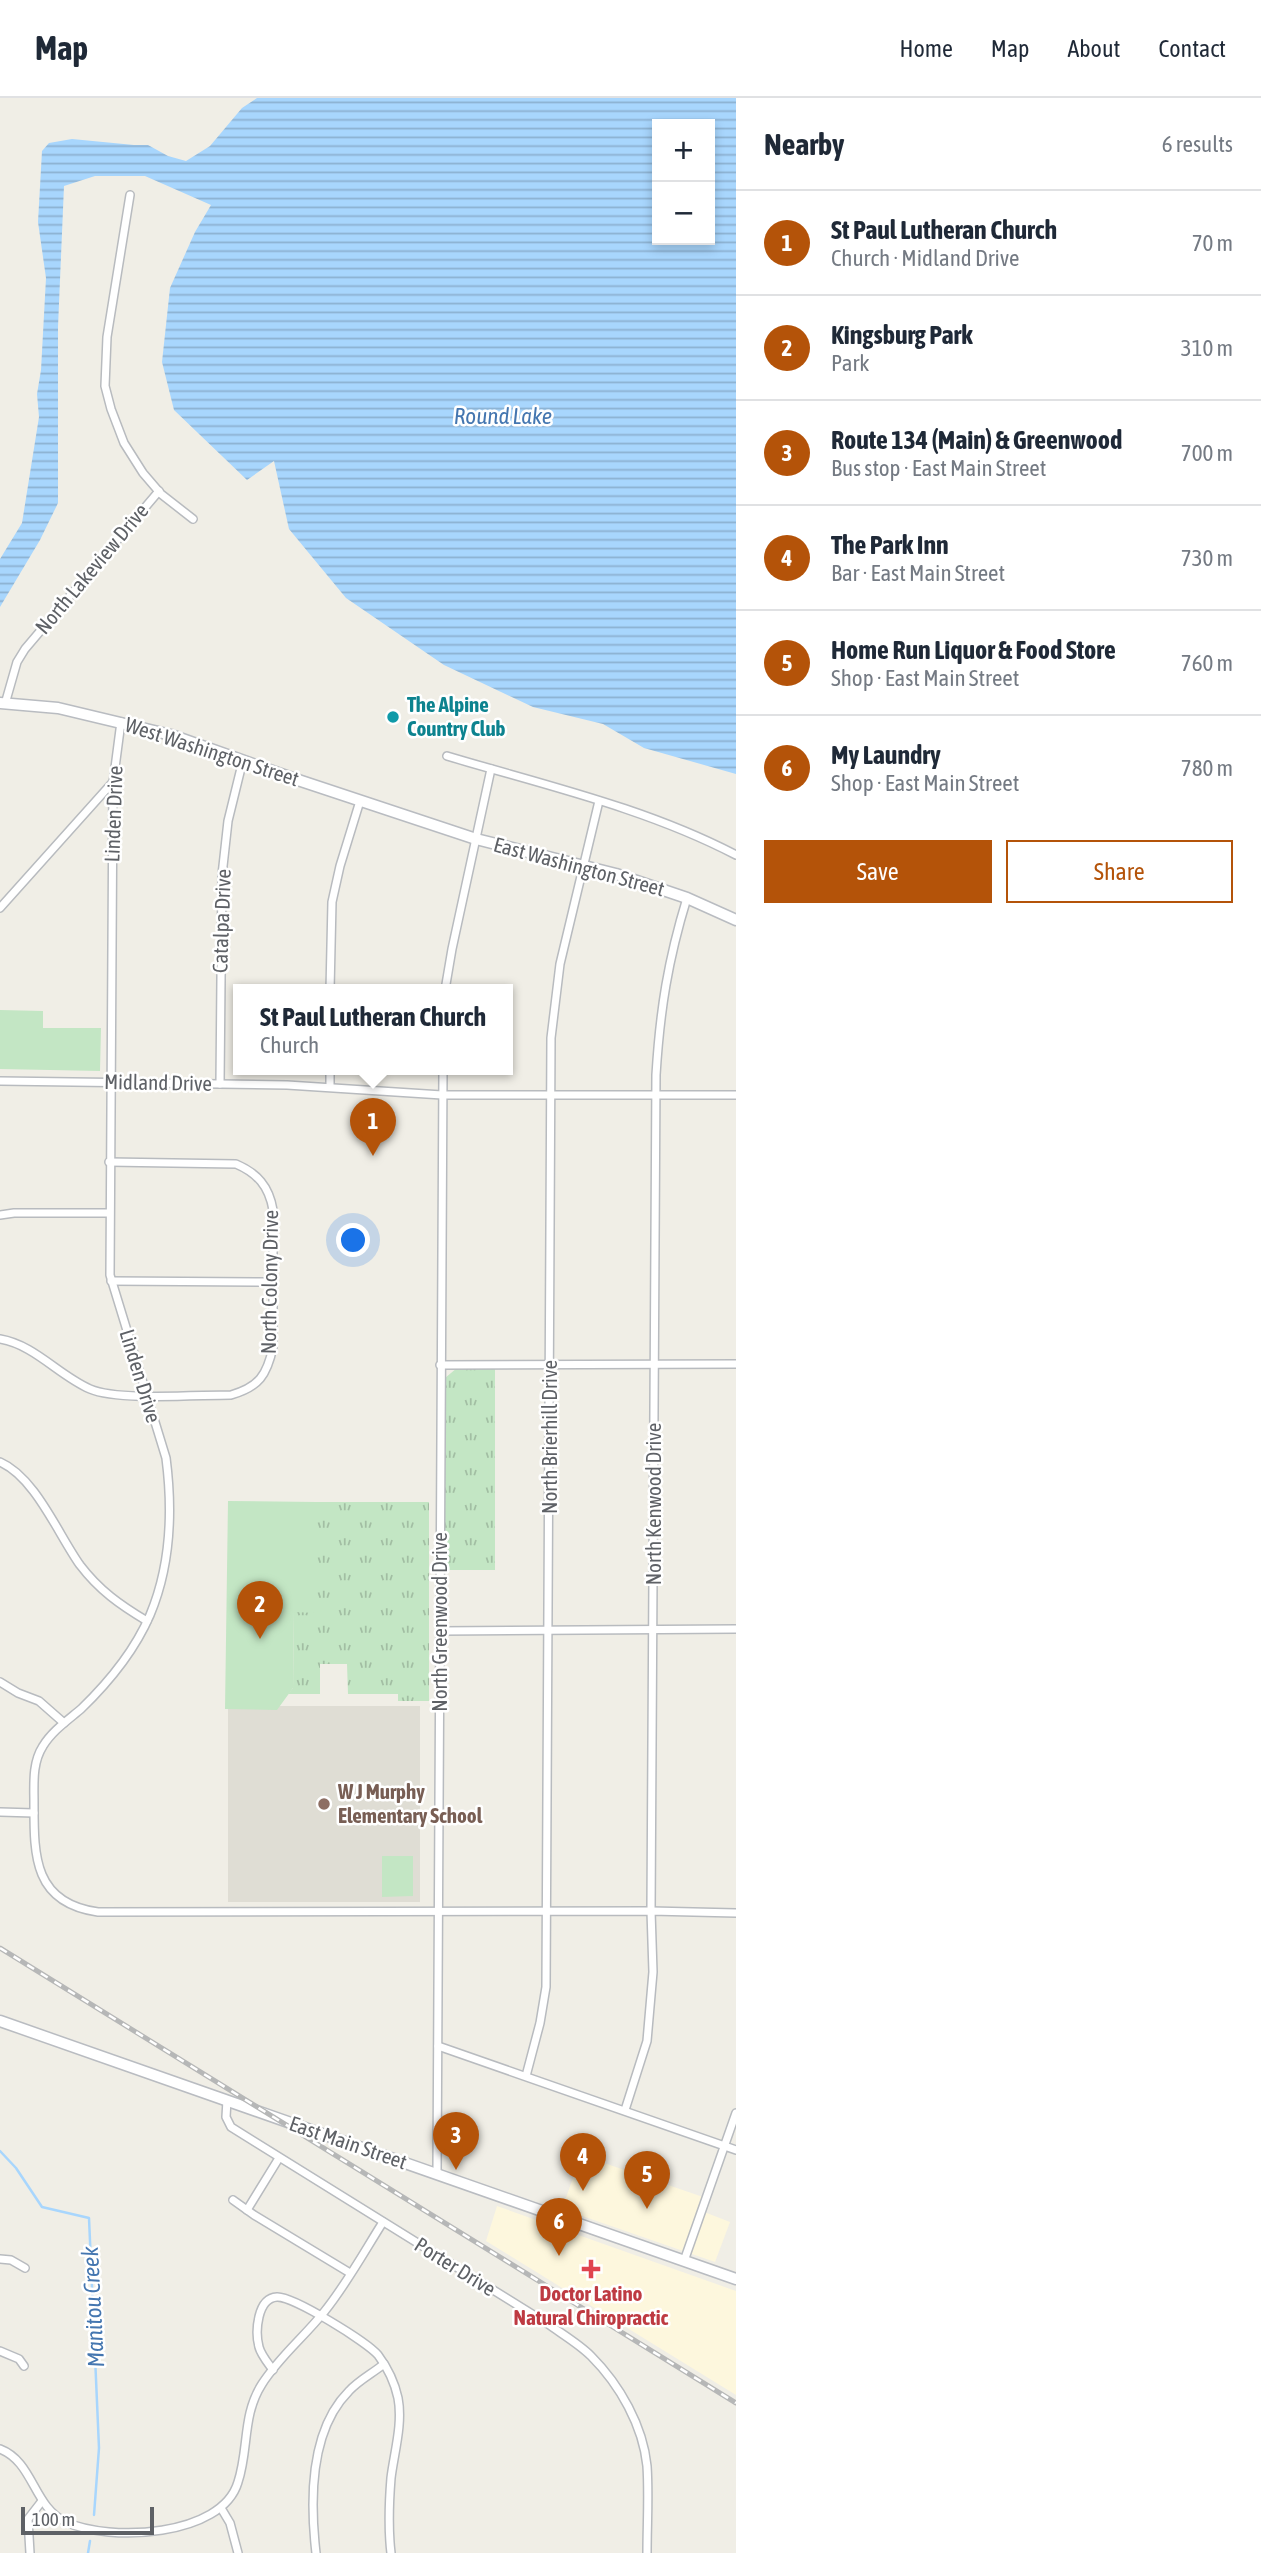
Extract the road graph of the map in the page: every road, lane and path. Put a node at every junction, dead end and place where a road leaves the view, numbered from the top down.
1 (130, 195) dead end
2 (159, 491) junction
3 (193, 519) dead end
4 (3, 704) edge
5 (121, 722) junction
6 (447, 756) dead end
7 (243, 760) junction
8 (491, 769) junction
9 (113, 783) junction
10 (360, 801) junction
11 (600, 801) junction
12 (420, 820) joint
13 (476, 839) junction
14 (736, 855) edge
15 (583, 866) junction
16 (687, 898) junction
17 (0, 908) edge
18 (736, 920) edge
19 (330, 984) edge
20 (447, 984) edge
21 (330, 1075) edge
22 (443, 1075) edge
23 (0, 1081) edge
24 (110, 1083) junction
25 (220, 1084) junction
26 (330, 1087) junction
27 (551, 1094) junction
28 (442, 1095) junction
29 (656, 1095) junction
30 (736, 1095) edge
31 (109, 1162) junction
32 (109, 1213) junction
33 (0, 1215) edge
34 (111, 1281) junction
35 (273, 1282) junction
36 (0, 1339) edge
37 (736, 1364) edge
38 (440, 1365) junction
39 (550, 1365) junction
40 (655, 1365) junction
41 (146, 1395) junction
42 (0, 1462) edge
43 (146, 1621) junction
44 (736, 1629) edge
45 (654, 1630) junction
46 (440, 1631) junction
47 (548, 1631) junction
48 (0, 1682) edge
49 (64, 1723) junction
50 (0, 1812) edge
51 (34, 1813) junction
52 (651, 1911) junction
53 (546, 1912) junction
54 (440, 1913) junction
55 (736, 1913) edge
56 (0, 2021) edge
57 (438, 2046) junction
58 (526, 2076) junction
59 (227, 2100) junction
60 (625, 2110) junction
61 (736, 2113) edge
62 (725, 2146) junction
63 (736, 2150) edge
64 (279, 2158) junction
65 (437, 2174) junction
66 (233, 2200) dead end
67 (251, 2213) junction
68 (383, 2222) junction
69 (0, 2259) edge
70 (684, 2261) junction
71 (24, 2268) dead end
72 (350, 2273) junction
73 (736, 2279) edge
74 (320, 2316) junction
75 (0, 2351) edge
76 (384, 2364) junction
77 (24, 2367) dead end
78 (272, 2370) junction
79 (0, 2449) edge
80 (42, 2501) junction
81 (221, 2508) junction
82 (30, 2553) edge
83 (238, 2553) edge
84 (316, 2553) edge
85 (391, 2553) edge
86 (647, 2553) edge

1 - 2 street, North Lakeview Drive
2 - 3 street
2 - 4 street, North Lakeview Drive
4 - 5 main road, West Washington Street
5 - 7 main road, West Washington Street
5 - 9 street, Linden Drive
6 - 8 street
7 - 10 main road, West Washington Street
7 - 25 street, Catalpa Drive
8 - 11 street
8 - 13 street
9 - 17 street
9 - 24 street, Linden Drive
10 - 12 main road, West Washington Street
10 - 19 street
11 - 14 street
11 - 15 street, North Brierhill Drive
12 - 13 main road, East Washington Street
13 - 15 main road, East Washington Street
13 - 20 street
15 - 16 main road, East Washington Street
15 - 27 street, North Brierhill Drive
16 - 18 main road, East Washington Street
16 - 29 street, North Kenwood Drive
21 - 26 street
22 - 28 street, North Greenwood Drive
23 - 24 street, Midland Drive
24 - 25 street, Midland Drive
24 - 31 street, Linden Drive
25 - 26 street, Midland Drive
26 - 28 street, Midland Drive
27 - 28 street, Midland Drive
27 - 29 street, Midland Drive
27 - 39 street, North Brierhill Drive
28 - 38 street, North Greenwood Drive
29 - 30 street, Midland Drive
29 - 40 street, North Kenwood Drive
31 - 32 street, Linden Drive
31 - 35 street, North Colony Drive
32 - 33 street
32 - 34 street, Linden Drive
34 - 35 street
34 - 41 street, Linden Drive
35 - 41 street, North Colony Drive
36 - 41 street, North Colony Drive
37 - 40 street
38 - 39 street
38 - 46 street, North Greenwood Drive
39 - 40 street
39 - 47 street, North Brierhill Drive
40 - 45 street, North Kenwood Drive
41 - 43 street, Linden Drive
42 - 43 street
43 - 49 street, Linden Drive
44 - 45 street
45 - 47 street
45 - 52 street, North Kenwood Drive
46 - 47 street
46 - 54 street, North Greenwood Drive
47 - 53 street, North Brierhill Drive
48 - 49 street
49 - 51 street, Linden Drive
50 - 51 street
51 - 54 street, Linden Drive
52 - 53 street, Linden Drive
52 - 55 street, Linden Drive
52 - 60 street, North Kenwood Drive
53 - 54 street, Linden Drive
53 - 58 street, North Brierhill Drive
54 - 57 street, North Greenwood Drive
56 - 59 main road, East Main Street
57 - 58 street
57 - 65 street, North Greenwood Drive
58 - 60 street
59 - 64 street, Porter Drive
59 - 65 main road, East Main Street
60 - 62 street
61 - 62 street
62 - 63 street
62 - 70 street
64 - 67 street
64 - 68 street, Porter Drive
65 - 70 main road, East Main Street
66 - 67 street
67 - 72 street
68 - 72 street
68 - 86 street, Porter Drive
69 - 71 street
70 - 73 main road, East Main Street
72 - 74 street
74 - 76 street
74 - 78 street
74 - 78 street
75 - 77 street
76 - 84 street
76 - 85 street
78 - 81 street
79 - 80 street
80 - 81 street
80 - 82 street
81 - 83 street

